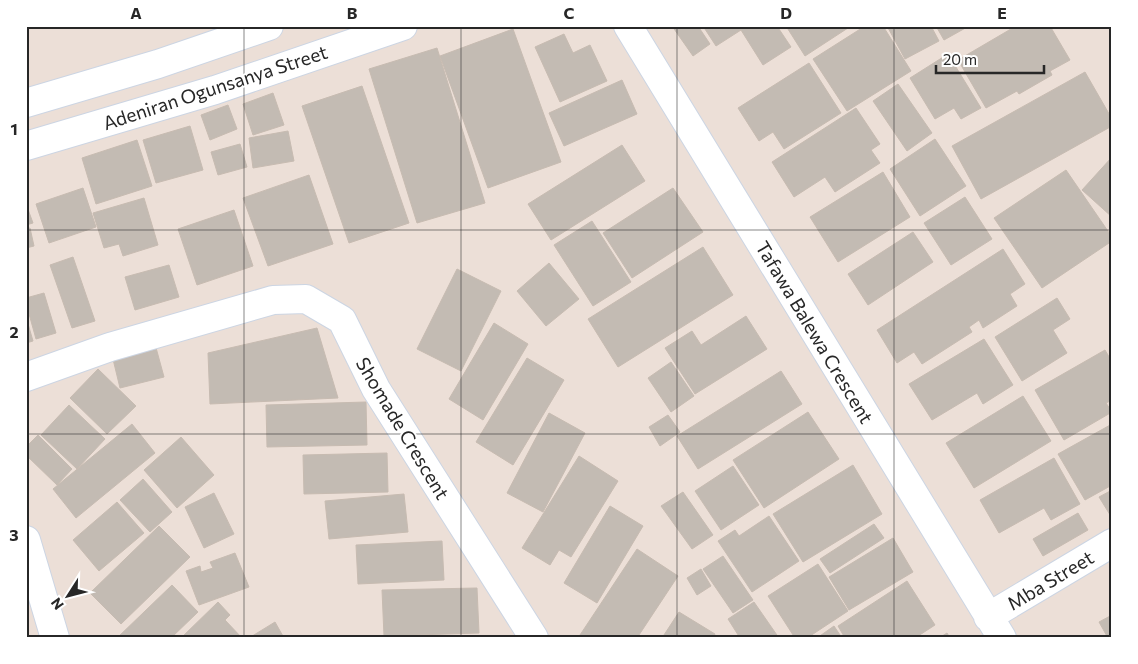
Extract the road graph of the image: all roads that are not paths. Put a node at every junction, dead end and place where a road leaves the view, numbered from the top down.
1 (269, 26) edge
2 (628, 26) edge
3 (401, 27) edge
4 (26, 103) edge
5 (26, 146) edge
6 (26, 378) edge
7 (26, 540) edge
8 (1112, 543) edge
9 (995, 627) edge
10 (56, 638) edge
11 (534, 638) edge

1 - 4 street
2 - 9 street, Tafawa Balewa Crescent
3 - 5 street, Adeniran Ogunsanya Street
6 - 11 street, Shomade Crescent
7 - 10 street
8 - 9 street, Mba Street

